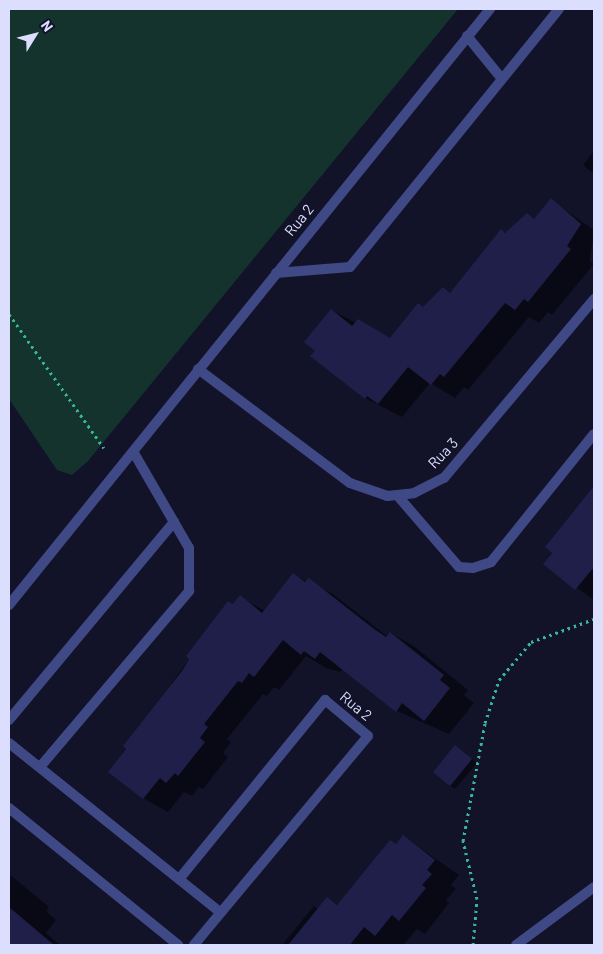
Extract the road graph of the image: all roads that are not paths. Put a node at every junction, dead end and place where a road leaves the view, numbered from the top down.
1 (490, 9) edge
2 (559, 9) edge
3 (467, 36) junction
4 (502, 79) junction
5 (276, 273) junction
6 (594, 299) edge
7 (198, 369) junction
8 (594, 434) edge
9 (134, 453) junction
10 (398, 495) junction
11 (174, 522) junction
12 (9, 605) edge
13 (9, 720) edge
14 (9, 743) edge
15 (40, 767) junction
16 (9, 808) edge
17 (180, 878) junction
18 (594, 887) edge
19 (220, 912) junction
20 (178, 945) edge
21 (194, 945) edge
22 (516, 945) edge

1 - 3 street, Rua 2
2 - 4 street
3 - 4 street
3 - 5 street, Rua 2
4 - 5 street
5 - 7 street, Rua 2
6 - 10 street, Rua 3
7 - 9 street, Rua 2
7 - 10 street, Rua 3
8 - 10 street
9 - 11 street
9 - 12 street, Rua 2
11 - 13 street
11 - 15 street
14 - 15 street
15 - 17 street
16 - 20 street
17 - 19 street
17 - 19 street, Rua 2
18 - 22 street
19 - 21 street, Rua 2

